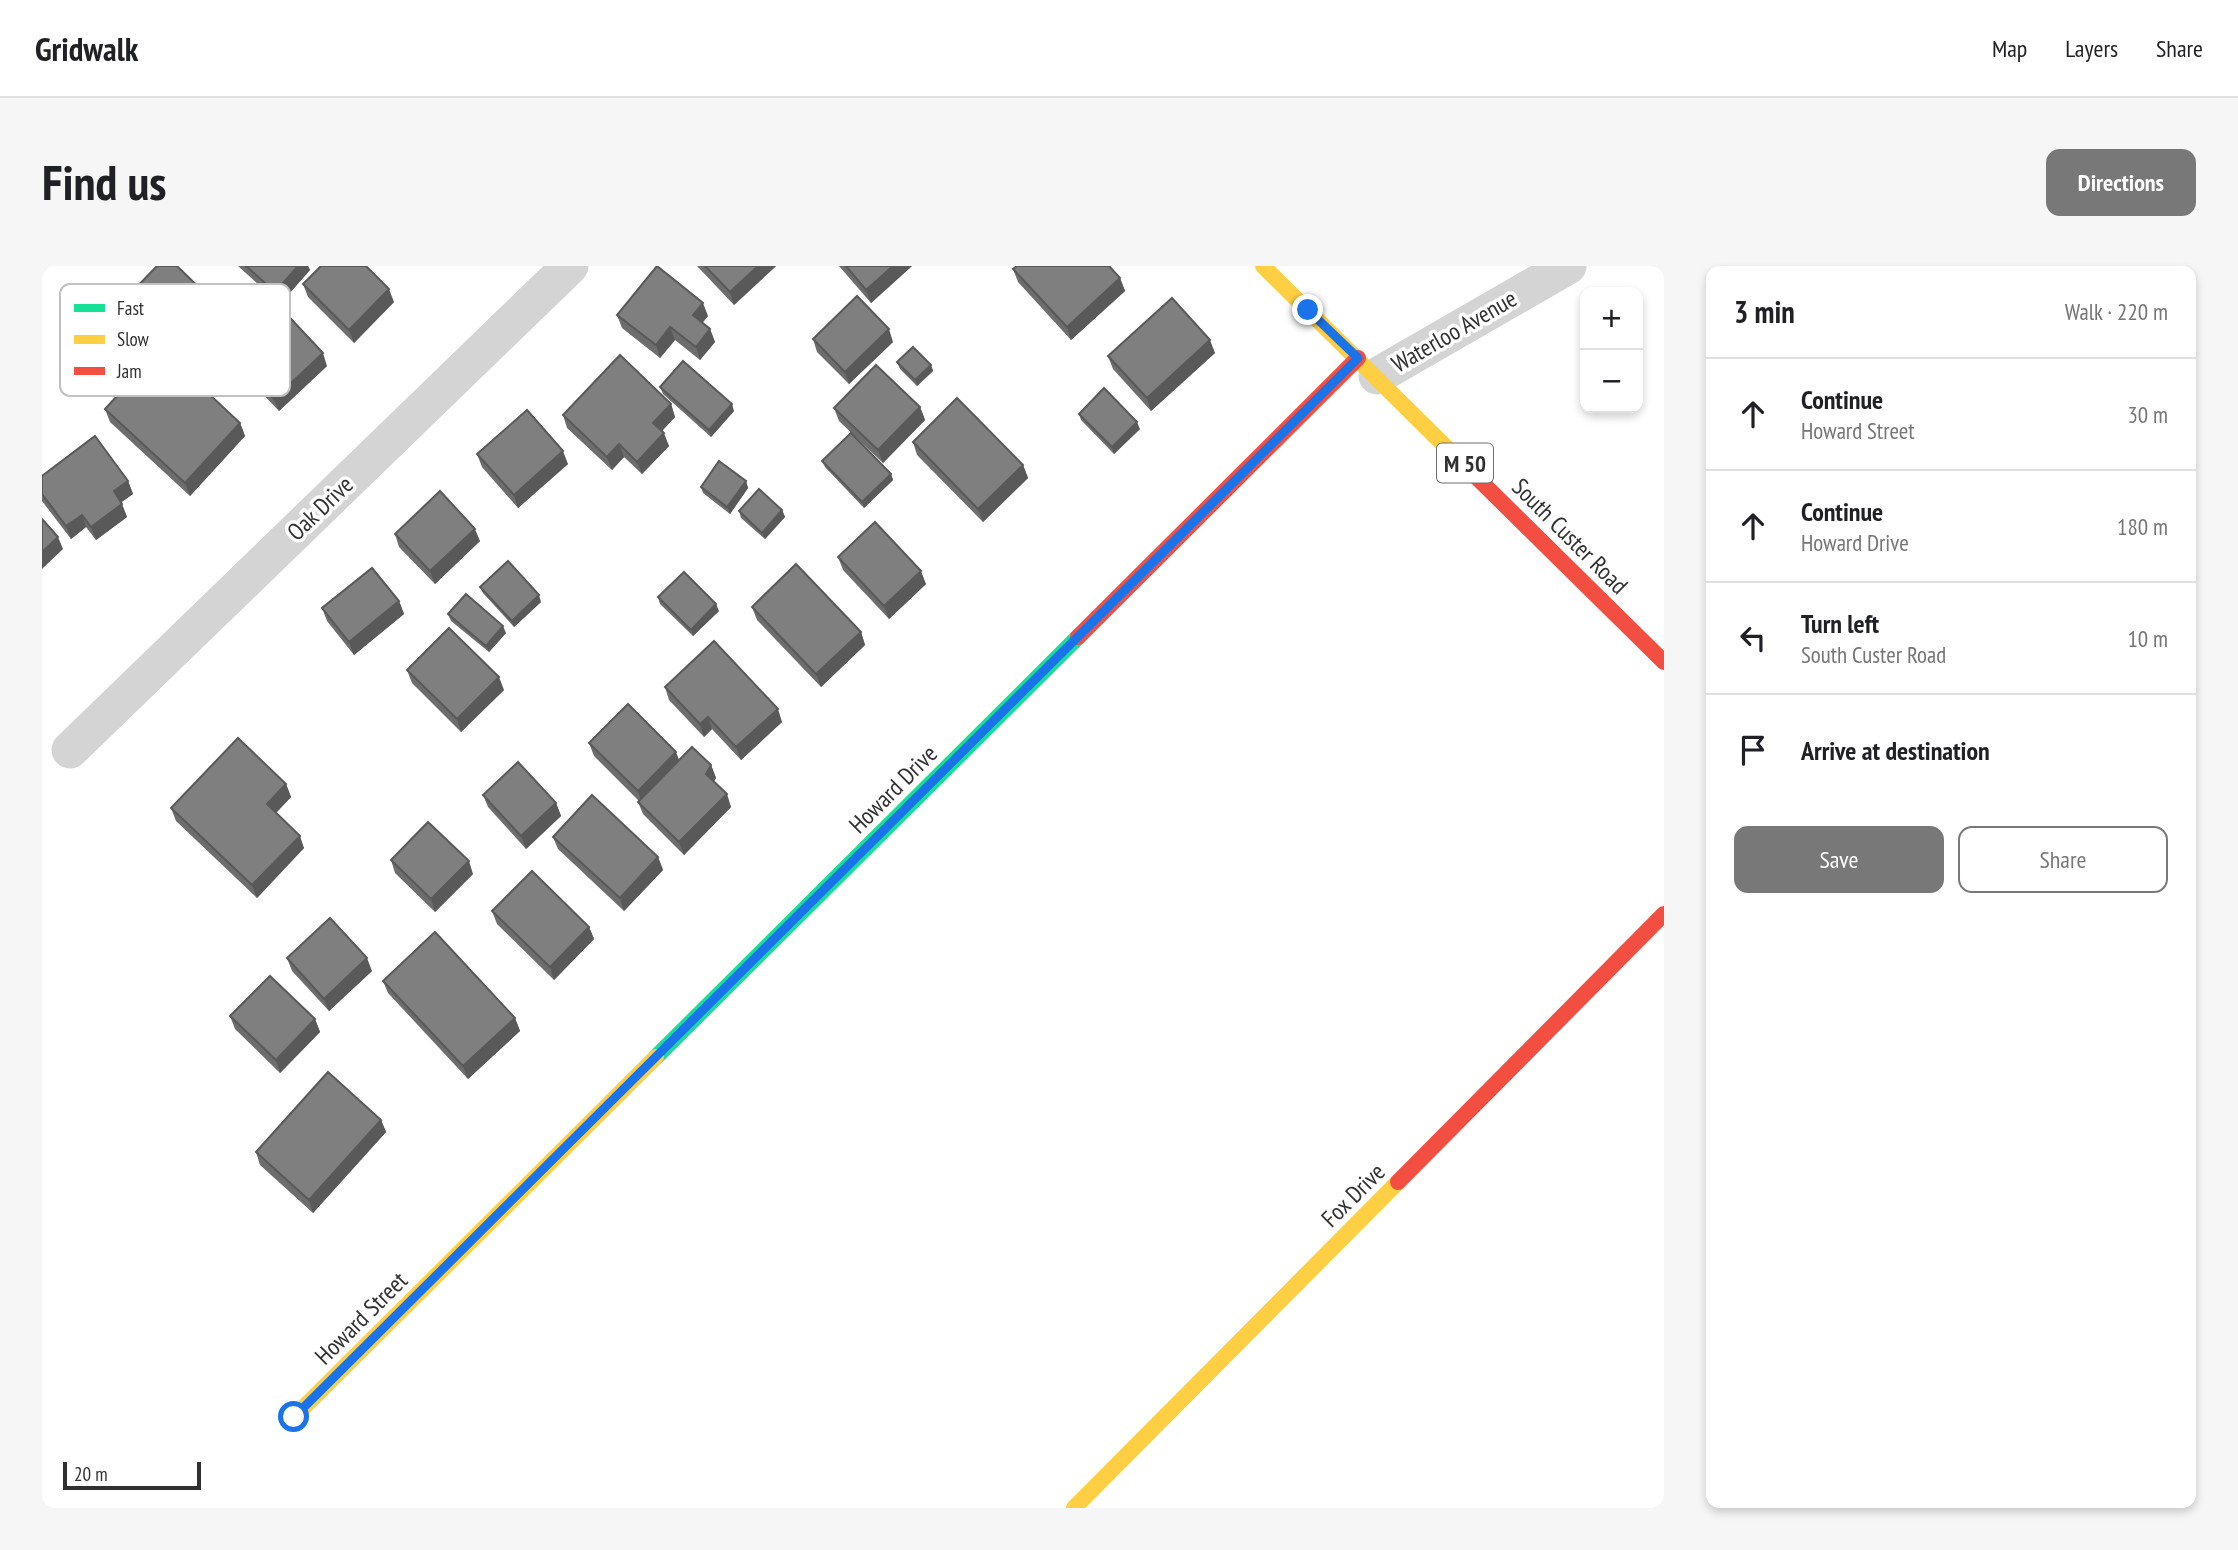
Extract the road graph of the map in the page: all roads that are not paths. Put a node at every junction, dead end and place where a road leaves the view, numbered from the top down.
1 (570, 266) edge
2 (1263, 266) edge
3 (1568, 266) edge
4 (1368, 367) junction
5 (1664, 662) edge
6 (70, 750) dead end
7 (1664, 914) edge
8 (461, 1251) joint
9 (294, 1417) dead end
10 (1074, 1508) edge

1 - 6 street, Oak Drive
2 - 4 street, South Custer Road / M 50
3 - 4 street, Waterloo Avenue
4 - 5 street, South Custer Road / M 50
4 - 8 street, Howard Drive
7 - 10 street, Fox Drive
8 - 9 street, Howard Street

